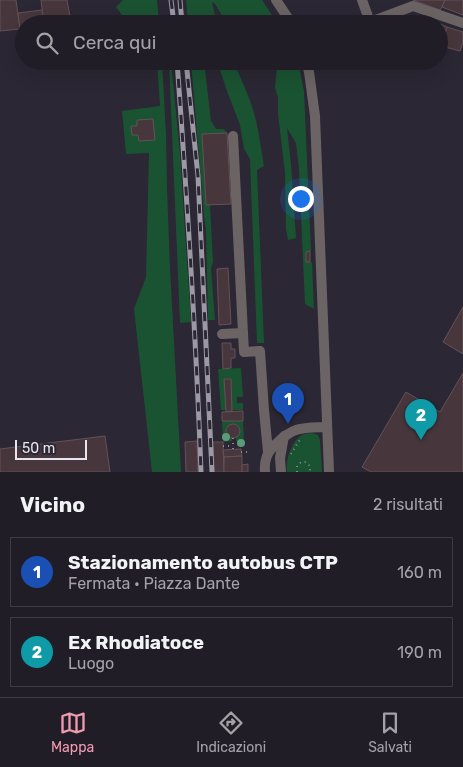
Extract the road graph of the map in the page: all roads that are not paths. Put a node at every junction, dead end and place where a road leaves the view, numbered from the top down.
1 (276, 0) edge
2 (362, 0) edge
3 (286, 15) edge
4 (365, 15) edge
5 (389, 15) edge
6 (439, 15) edge
7 (448, 18) edge
8 (463, 23) edge
9 (308, 70) edge
10 (233, 136) dead end
11 (243, 333) junction
12 (222, 334) dead end
13 (327, 427) junction
14 (285, 435) junction
15 (268, 452) junction
16 (265, 472) edge
17 (281, 472) edge
18 (329, 472) edge

1 - 3 street
2 - 4 street
5 - 6 street
7 - 8 street
9 - 13 street
10 - 11 street
11 - 12 street
11 - 15 street
13 - 14 street
13 - 18 street
14 - 15 street
14 - 17 street
15 - 16 street

